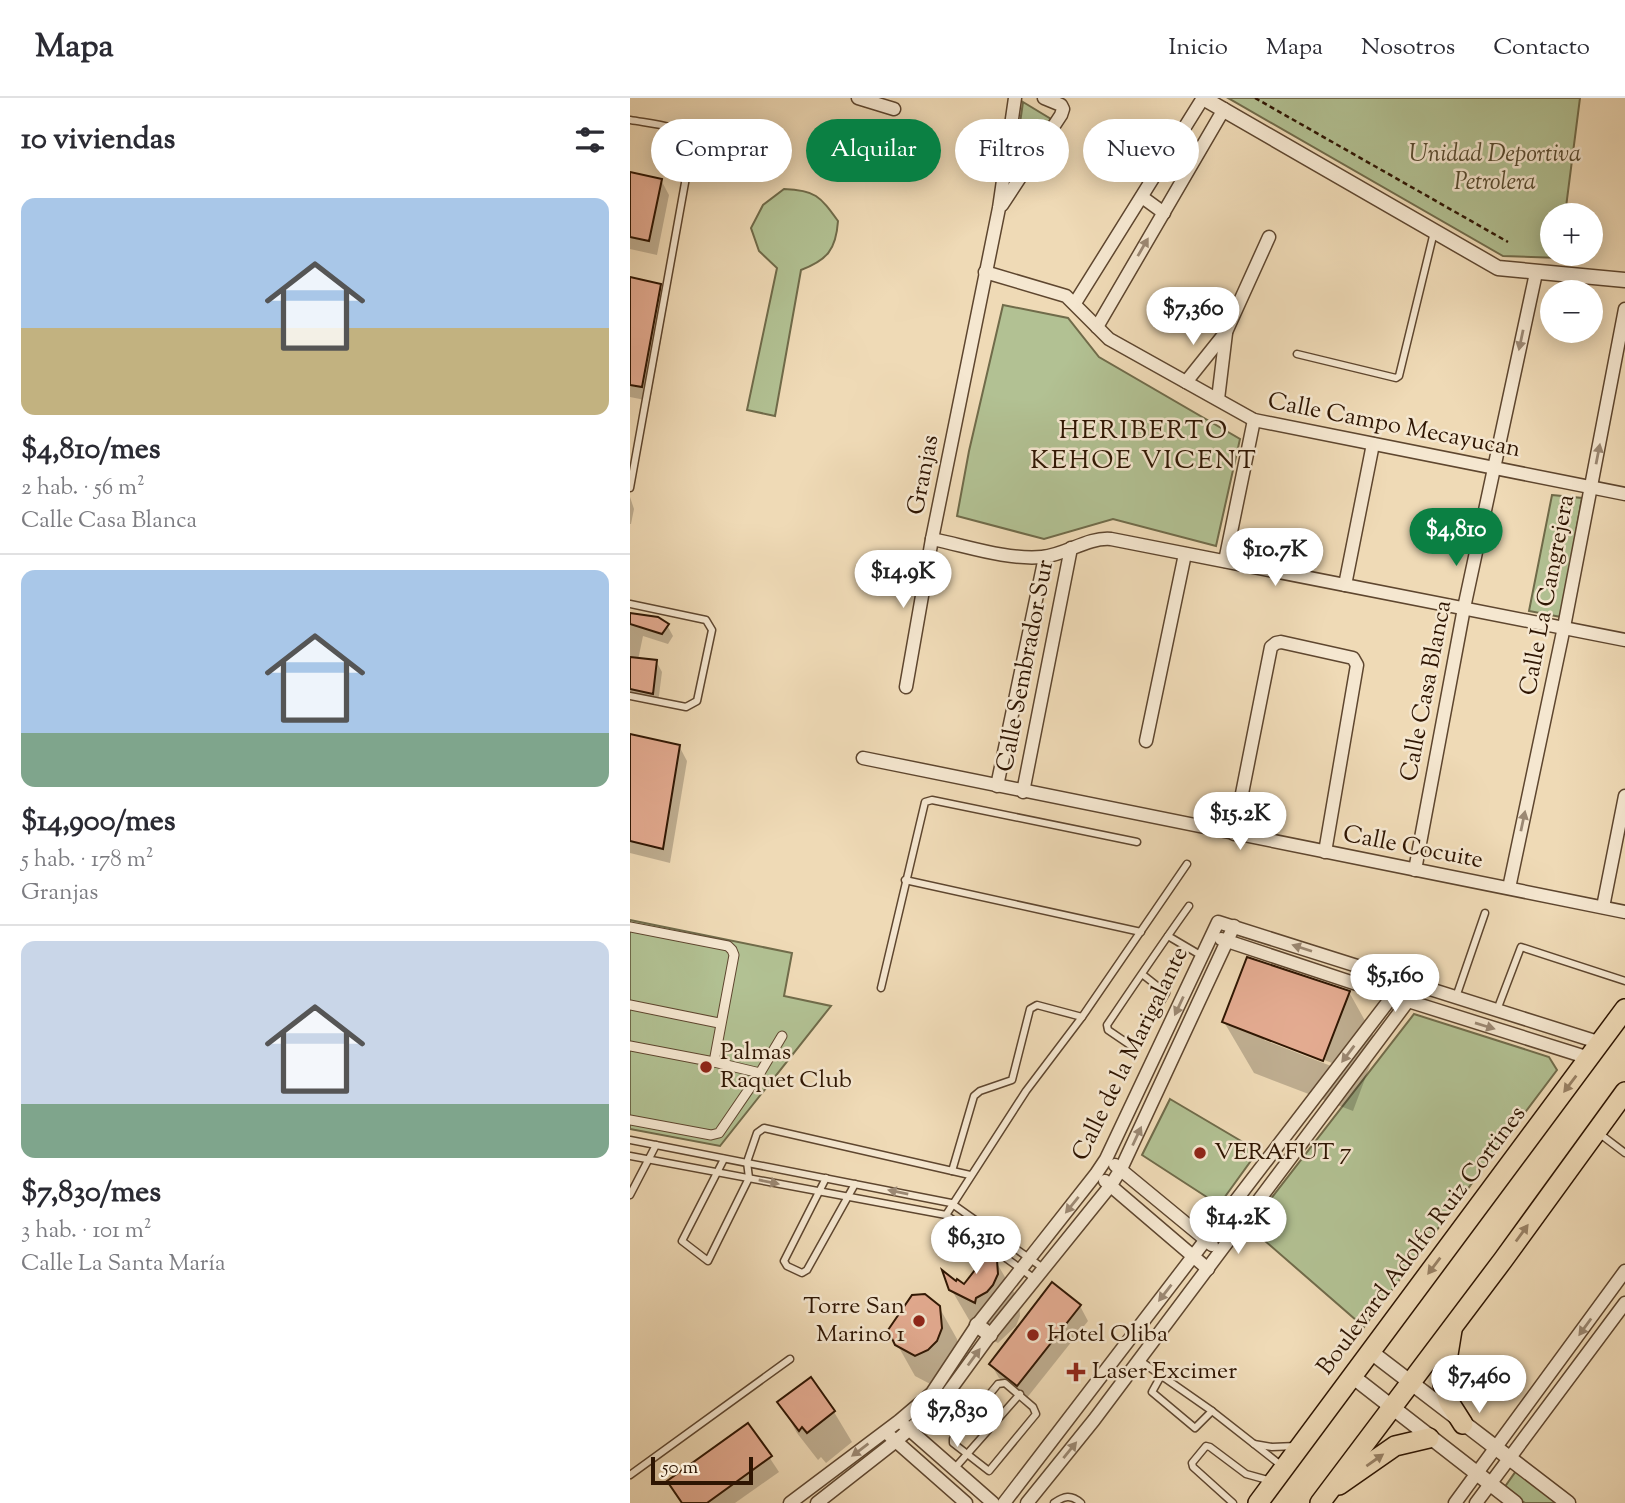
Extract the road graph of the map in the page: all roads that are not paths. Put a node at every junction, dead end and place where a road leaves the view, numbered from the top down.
1 (858, 98) edge
2 (1015, 98) edge
3 (1044, 98) edge
4 (1203, 98) edge
5 (894, 109) dead end
6 (1224, 109) junction
7 (630, 120) edge
8 (1142, 197) junction
9 (999, 208) junction
10 (1164, 213) junction
11 (1434, 230) junction
12 (1269, 237) dead end
13 (985, 272) junction
14 (1536, 273) junction
15 (1625, 280) edge
16 (1076, 303) junction
17 (1625, 309) edge
18 (1097, 327) junction
19 (1226, 332) junction
20 (1297, 354) dead end
21 (1186, 382) junction
22 (1218, 399) junction
23 (1254, 420) junction
24 (1373, 444) junction
25 (1493, 468) junction
26 (1592, 487) junction
27 (630, 488) edge
28 (1625, 494) edge
29 (932, 539) junction
30 (1071, 548) junction
31 (1185, 554) junction
32 (1045, 557) junction
33 (1225, 561) junction
34 (1345, 585) junction
35 (630, 604) edge
36 (1464, 608) junction
37 (1564, 627) junction
38 (1625, 640) edge
39 (906, 687) dead end
40 (630, 696) edge
41 (1146, 741) dead end
42 (863, 758) dead end
43 (997, 786) junction
44 (1023, 792) junction
45 (1625, 796) edge
46 (1234, 834) junction
47 (1137, 842) dead end
48 (1325, 852) junction
49 (1187, 864) dead end
50 (1415, 870) junction
51 (905, 880) junction
52 (1509, 888) junction
53 (1189, 906) dead end
54 (1603, 907) junction
55 (1625, 912) edge
56 (1485, 913) dead end
57 (1234, 926) junction
58 (630, 927) edge
59 (1141, 932) junction
60 (1168, 936) junction
61 (1211, 936) junction
62 (1227, 940) junction
63 (1202, 956) junction
64 (1142, 974) junction
65 (1404, 981) junction
66 (1625, 981) edge
67 (1420, 985) junction
68 (881, 988) dead end
69 (1392, 995) junction
70 (1456, 997) junction
71 (1408, 1002) junction
72 (630, 1005) edge
73 (1625, 1009) edge
74 (1497, 1010) junction
75 (1082, 1017) junction
76 (719, 1023) junction
77 (782, 1036) dead end
78 (630, 1046) edge
79 (1595, 1050) junction
80 (714, 1062) junction
81 (760, 1073) junction
82 (1012, 1080) junction
83 (1026, 1091) junction
84 (1625, 1092) edge
85 (630, 1120) edge
86 (1596, 1130) junction
87 (630, 1140) edge
88 (656, 1145) junction
89 (1625, 1153) edge
90 (630, 1156) edge
91 (649, 1159) junction
92 (724, 1159) junction
93 (1106, 1159) junction
94 (747, 1162) junction
95 (1121, 1170) junction
96 (952, 1171) junction
97 (717, 1172) junction
98 (1097, 1174) junction
99 (970, 1175) junction
100 (749, 1178) junction
101 (826, 1178) junction
102 (855, 1184) junction
103 (1111, 1185) junction
104 (821, 1192) junction
105 (630, 1195) edge
106 (848, 1197) junction
107 (951, 1203) junction
108 (946, 1215) junction
109 (1206, 1240) junction
110 (1220, 1252) junction
111 (1194, 1256) junction
112 (1026, 1263) junction
113 (1043, 1268) junction
114 (1208, 1269) junction
115 (1625, 1271) edge
116 (1035, 1279) junction
117 (1625, 1303) edge
118 (977, 1325) junction
119 (1452, 1328) junction
120 (990, 1335) junction
121 (1371, 1352) junction
122 (790, 1359) dead end
123 (1139, 1360) junction
124 (1162, 1374) junction
125 (1352, 1376) junction
126 (1410, 1383) junction
127 (1020, 1394) junction
128 (1391, 1408) junction
129 (1212, 1411) junction
130 (899, 1421) junction
131 (1463, 1424) junction
132 (909, 1430) junction
133 (885, 1431) junction
134 (1429, 1438) junction
135 (896, 1441) junction
136 (1252, 1444) junction
137 (1300, 1445) junction
138 (1495, 1449) junction
139 (967, 1453) junction
140 (1509, 1459) junction
141 (954, 1469) junction
142 (630, 1475) edge
143 (1279, 1475) junction
144 (1476, 1475) junction
145 (1490, 1484) junction
146 (1323, 1498) edge
147 (790, 1503) edge
148 (817, 1503) edge
149 (966, 1503) edge
150 (993, 1503) edge
151 (1004, 1503) edge
152 (1027, 1503) edge
153 (1054, 1503) edge
154 (1081, 1503) edge
155 (1233, 1503) edge
156 (1258, 1503) edge
157 (1455, 1503) edge
158 (1476, 1503) edge
159 (1515, 1503) edge
160 (1568, 1503) edge

1 - 5 street
2 - 9 street, Granjas
3 - 9 street
4 - 6 street
4 - 8 street
6 - 10 street
6 - 11 street
7 - 27 lane
8 - 10 street
8 - 16 street
9 - 13 street, Granjas
18 -> 10 street
11 - 14 street
11 - 20 lane
12 - 19 street
13 - 16 street, Calle Campo Mecayucan
13 - 29 street, Granjas
14 - 15 street
14 -> 25 street, Calle Casa Blanca
16 - 18 street, Calle Campo Mecayucan
26 -> 17 street, Calle La Cangrejera
18 - 21 street, Calle Campo Mecayucan
19 - 21 street
19 - 22 street
21 - 22 street, Calle Campo Mecayucan
22 - 23 street, Calle Campo Mecayucan
23 - 24 street, Calle Campo Mecayucan
23 - 33 street
24 - 25 street, Calle Campo Mecayucan
24 - 34 street
25 - 26 street, Calle Campo Mecayucan
25 - 36 street, Calle Casa Blanca
26 - 28 street, Calle Campo Mecayucan
26 - 37 street, Calle La Cangrejera
29 - 32 street
29 - 39 street, Granjas
30 - 31 street
30 - 32 street
30 - 44 street, Calle Sembrador Sur
31 - 33 street
31 - 41 street
32 - 43 street, Calle Sembrador Sur
33 - 34 street
34 - 36 street
35 - 40 lane
36 - 37 street
36 - 50 street, Calle Casa Blanca
37 - 38 street
52 -> 37 street, Calle La Cangrejera
42 - 43 street, Calle Cocuite
43 - 44 street, Calle Cocuite
44 - 46 street, Calle Cocuite
45 - 54 street
46 - 48 street, Calle Cocuite
46 - 48 street
47 - 51 lane
48 - 50 street, Calle Cocuite
49 - 59 lane
50 - 52 street, Calle Cocuite
51 - 59 lane
51 - 68 lane
52 - 54 street, Calle Cocuite
53 - 60 lane
54 - 55 street, Calle Cocuite
56 - 70 lane
57 - 61 street, Calle de la Marigalante
57 - 62 street, Calle de la Marigalante
65 -> 57 street
58 - 76 street
59 - 75 lane
60 - 63 lane
60 - 64 lane
61 - 62 street
61 - 63 street, Calle de la Marigalante
62 - 69 street
95 -> 62 street, Calle de la Marigalante
63 -> 93 street, Calle de la Marigalante
64 - 64 lane
65 - 67 street
65 - 69 street
66 - 74 lane
67 - 70 street
67 - 71 street
69 - 71 street
69 -> 109 street
70 - 74 street
71 -> 79 street
71 - 110 street
72 - 76 street
73 - 79 main road, Boulevard Adolfo Ruiz Cortines
74 - 79 street
75 - 82 lane
75 - 83 lane
76 - 80 street
77 - 81 street
78 - 80 street
79 -> 121 main road, Boulevard Adolfo Ruiz Cortines
80 - 81 street
81 - 85 street
82 - 83 lane
82 - 96 lane
83 - 99 lane
84 - 86 main road
86 - 89 lane
119 -> 86 main road
87 - 88 lane
88 - 91 lane
88 - 92 lane
90 - 91 lane
91 - 97 lane
91 - 105 lane
92 - 94 lane
92 - 97 lane
93 - 95 street
93 - 98 street, Calle de la Marigalante
94 - 96 lane
94 - 100 lane
94 - 101 lane
95 - 103 street, Calle de la Marigalante
95 - 109 street
96 - 99 lane
97 - 100 lane
97 - 100 lane
98 - 103 street
98 -> 112 street, Calle de la Marigalante
99 - 107 lane
100 -> 104 lane
101 - 102 lane
101 - 104 lane
102 - 106 lane
107 -> 102 lane
103 - 111 street
103 - 113 street, Calle de la Marigalante
104 - 106 lane
104 - 106 lane
106 - 108 lane
107 - 108 lane
107 - 112 lane
108 - 112 lane
109 - 110 street
109 - 111 street
110 - 114 street
111 - 114 street
111 -> 151 street
112 - 113 lane
112 - 116 lane
112 - 118 street, Calle de la Marigalante
113 - 116 street, Calle de la Marigalante
114 - 123 street
115 -> 138 street
116 - 120 street, Calle de la Marigalante
117 - 140 street
118 - 120 street
118 - 130 street, Calle de la Marigalante
119 - 126 main road
119 - 131 main road
132 -> 120 street, Calle de la Marigalante
121 - 125 main road, Boulevard Adolfo Ruiz Cortines
121 - 126 street
122 - 142 lane
123 - 124 lane
152 -> 123 street
124 - 129 lane
124 - 129 lane
125 - 128 street
125 - 137 main road, Boulevard Adolfo Ruiz Cortines
126 - 128 main road
126 - 131 street
127 - 139 lane
127 - 139 lane
127 - 139 lane
128 - 134 street
128 - 146 main road
129 - 136 lane
130 - 132 street
130 - 133 street, Calle de la Marigalante
131 - 138 street
132 - 135 street, Calle de la Marigalante
132 - 141 street
133 - 135 street
133 -> 147 street, Calle de la Marigalante
134 - 144 street
146 -> 134 main road
135 - 148 street, Calle de la Marigalante
135 - 149 street
136 - 137 lane
136 - 143 lane
137 - 143 main road, Boulevard Adolfo Ruiz Cortines
138 - 140 street
138 - 144 street
139 - 141 lane
140 - 145 street
140 - 160 street
141 - 150 street
143 - 155 lane
143 - 156 main road, Boulevard Adolfo Ruiz Cortines
144 - 145 street
144 - 157 street
145 - 158 street
145 - 159 street
153 - 154 lane

